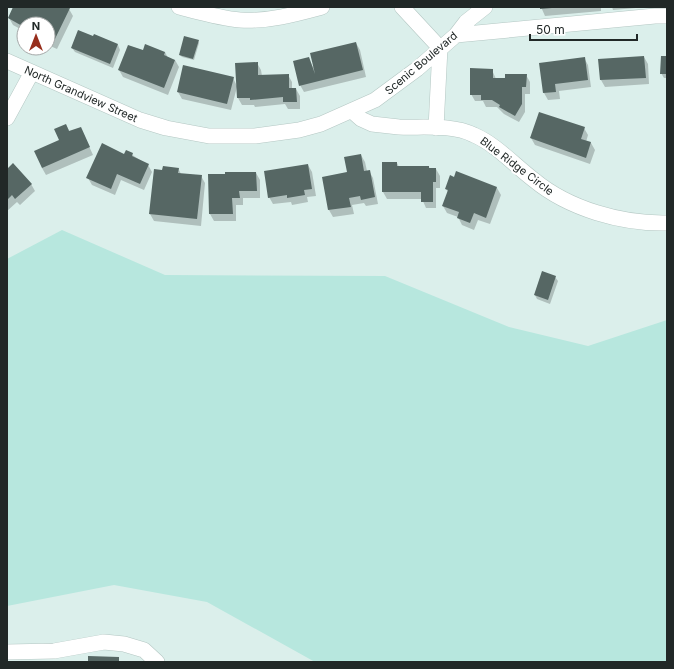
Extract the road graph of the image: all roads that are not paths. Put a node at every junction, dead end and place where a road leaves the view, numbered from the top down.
1 (179, 7) edge
2 (322, 7) edge
3 (402, 7) edge
4 (485, 7) edge
5 (667, 16) edge
6 (456, 35) junction
7 (440, 48) junction
8 (7, 61) edge
9 (32, 72) junction
10 (352, 111) junction
11 (7, 118) edge
12 (436, 128) junction
13 (667, 223) edge
14 (7, 652) edge
15 (157, 662) edge

1 - 2 street
3 - 7 street
4 - 6 street, Scenic Boulevard
5 - 6 street
6 - 7 street, Scenic Boulevard
7 - 10 street, Scenic Boulevard
7 - 12 street
8 - 9 street, North Grandview Street
9 - 10 street, North Grandview Street
9 - 11 street
10 - 12 street
12 - 13 street, Blue Ridge Circle
14 - 15 street

